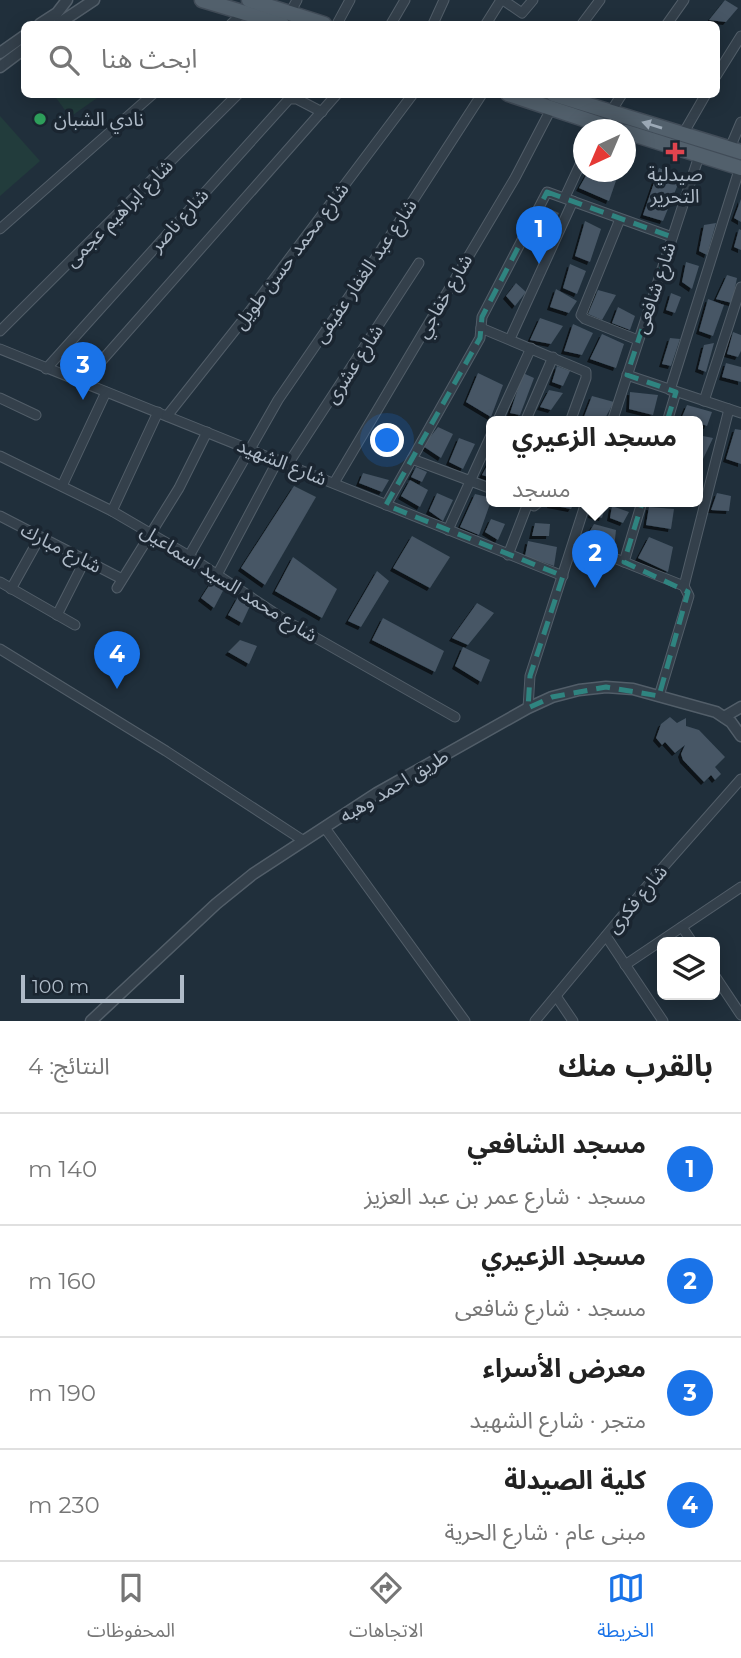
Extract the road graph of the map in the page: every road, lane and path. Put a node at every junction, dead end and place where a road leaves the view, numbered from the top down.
1 (67, 0) edge
2 (94, 0) edge
3 (202, 0) edge
4 (350, 0) edge
5 (405, 0) edge
6 (444, 0) edge
7 (502, 0) edge
8 (533, 0) edge
9 (600, 0) edge
10 (684, 0) edge
11 (246, 6) edge
12 (289, 13) edge
13 (45, 21) edge
14 (62, 21) edge
15 (233, 21) edge
16 (314, 21) edge
17 (339, 21) edge
18 (393, 21) edge
19 (434, 21) edge
20 (488, 21) edge
21 (584, 21) edge
22 (669, 21) edge
23 (741, 36) edge
24 (18, 49) edge
25 (0, 53) edge
26 (0, 67) edge
27 (720, 70) edge
28 (148, 98) edge
29 (234, 98) edge
30 (334, 98) edge
31 (410, 98) edge
32 (478, 98) edge
33 (530, 98) edge
34 (619, 98) edge
35 (704, 98) edge
36 (552, 102) edge
37 (322, 112) junction
38 (610, 113) junction
39 (583, 119) edge
40 (741, 122) edge
41 (682, 134) junction
42 (636, 136) edge
43 (736, 150) edge
44 (699, 156) junction
45 (741, 168) edge
46 (575, 182) edge
47 (569, 199) junction
48 (620, 219) junction
49 (0, 229) edge
50 (672, 237) junction
51 (419, 263) dead end
52 (741, 287) edge
53 (481, 328) junction
54 (0, 331) edge
55 (510, 339) junction
56 (638, 340) junction
57 (531, 348) junction
58 (0, 349) edge
59 (553, 358) junction
60 (46, 369) junction
61 (627, 375) junction
62 (82, 383) junction
63 (673, 391) junction
64 (106, 392) junction
65 (0, 398) edge
66 (704, 401) junction
67 (729, 409) junction
68 (741, 413) edge
69 (162, 414) junction
70 (36, 415) dead end
71 (500, 416) edge
72 (529, 416) edge
73 (571, 416) edge
74 (614, 416) edge
75 (668, 416) edge
76 (206, 432) junction
77 (486, 446) edge
78 (250, 448) junction
79 (0, 456) edge
80 (412, 459) junction
81 (278, 460) junction
82 (288, 464) junction
83 (470, 481) junction
84 (334, 483) junction
85 (62, 486) junction
86 (486, 487) edge
87 (386, 505) junction
88 (525, 507) edge
89 (584, 507) edge
90 (640, 507) edge
91 (112, 511) junction
92 (0, 516) edge
93 (448, 530) junction
94 (150, 533) junction
95 (40, 537) junction
96 (574, 542) junction
97 (508, 555) junction
98 (189, 556) junction
99 (85, 560) junction
100 (624, 562) junction
101 (217, 575) junction
102 (563, 576) junction
103 (0, 582) edge
104 (684, 586) junction
105 (11, 589) junction
106 (57, 614) junction
107 (75, 625) dead end
108 (0, 649) edge
109 (659, 696) junction
110 (741, 707) edge
111 (528, 708) junction
112 (724, 716) junction
113 (455, 717) dead end
114 (741, 736) edge
115 (741, 779) edge
116 (325, 828) junction
117 (304, 842) junction
118 (741, 888) edge
119 (682, 927) junction
120 (606, 936) junction
121 (689, 937) edge
122 (625, 965) junction
123 (720, 984) edge
124 (556, 996) junction
125 (741, 1015) edge
126 (91, 1021) edge
127 (465, 1021) edge
128 (535, 1021) edge
129 (573, 1021) edge
130 (663, 1021) edge

1 - 13 street
2 - 14 street
3 - 11 main road
4 - 17 street
5 - 18 street
6 - 19 street
7 - 8 street
7 - 20 street
9 - 21 street
10 - 22 street
11 - 12 main road
11 - 15 street
12 - 16 main road
23 - 27 street
24 - 25 street
24 - 26 street
28 - 49 street
29 - 54 street, شارع ابراهيم عجمى
30 - 37 street
31 - 69 street, شارع محمد حسن طويل
32 - 78 street, شارع عبد الغفار عفيفى
33 - 36 main road
34 - 38 street
35 - 41 street
36 - 38 main road
36 - 39 main road
36 - 84 street, شارع خفاجي
37 - 60 street, شارع ناصر
37 - 62 street
41 -> 38 main road
40 - 43 street
41 - 43 main road
42 - 44 main road
44 - 45 main road
44 - 50 street, شارع شافعى
45 - 63 street
46 - 47 street
47 - 48 street
47 - 53 street
47 - 55 street
48 - 50 street
48 - 56 street
50 - 56 street, شارع شافعى
51 - 82 street, شارع عشرى
52 - 66 street
53 - 55 street
53 - 80 street
55 - 57 street
56 - 61 street, شارع شافعى
57 - 59 street
57 - 71 street
58 - 60 street, شارع الشهيد
59 - 72 street
59 - 73 street
60 - 62 street, شارع الشهيد
61 - 63 street
61 - 74 street, شارع شافعى
62 - 64 street, شارع الشهيد
63 - 66 street
63 - 75 street
64 - 69 street, شارع الشهيد
64 - 85 street
65 - 70 street
66 - 67 street
67 - 68 street
67 - 104 street
69 - 76 street, شارع الشهيد
69 - 91 street, شارع محمد حسن طويل
76 - 78 street, شارع الشهيد
76 - 94 street
77 - 83 street
78 - 81 street, شارع الشهيد
78 - 98 street, شارع عبد الغفار عفيفى
79 - 85 street, شارع محمد السيد اسماعيل
80 - 83 street
80 - 87 street
81 - 82 street, شارع الشهيد
81 - 101 street
82 - 84 street, شارع الشهيد
83 - 86 street
83 - 93 street
84 - 87 street, شارع الشهيد
85 - 91 street, شارع محمد السيد اسماعيل
87 - 93 street, شارع الشهيد
88 - 97 street
89 - 96 street
90 - 100 street
91 - 94 street, شارع محمد السيد اسماعيل
92 - 95 street, شارع مبارك
93 - 97 street, شارع الشهيد
94 - 98 street, شارع محمد السيد اسماعيل
94 - 99 street, شارع مبارك
95 - 99 street, شارع مبارك
95 - 105 street
96 - 100 street
96 - 102 street
97 - 102 street, شارع الشهيد
98 - 101 street, شارع محمد السيد اسماعيل
99 - 106 street
100 - 104 street
101 - 113 street, شارع محمد السيد اسماعيل
102 - 111 street
103 - 105 street
104 - 109 street
105 - 106 street
106 - 107 street
108 - 117 street
109 - 111 street, طريق احمد وهبه
109 - 112 street, طريق احمد وهبه
110 - 112 street
111 - 116 street, طريق احمد وهبه
112 - 114 street
115 - 120 street, شارع فكرى
116 - 117 street, طريق احمد وهبه
116 - 127 street
117 - 126 street, طريق احمد وهبه
118 - 119 street
119 - 121 street
119 - 122 street
120 - 122 street
120 - 124 street, شارع فكرى
122 - 130 street
123 - 125 street
124 - 128 street, شارع فكرى
124 - 129 street

